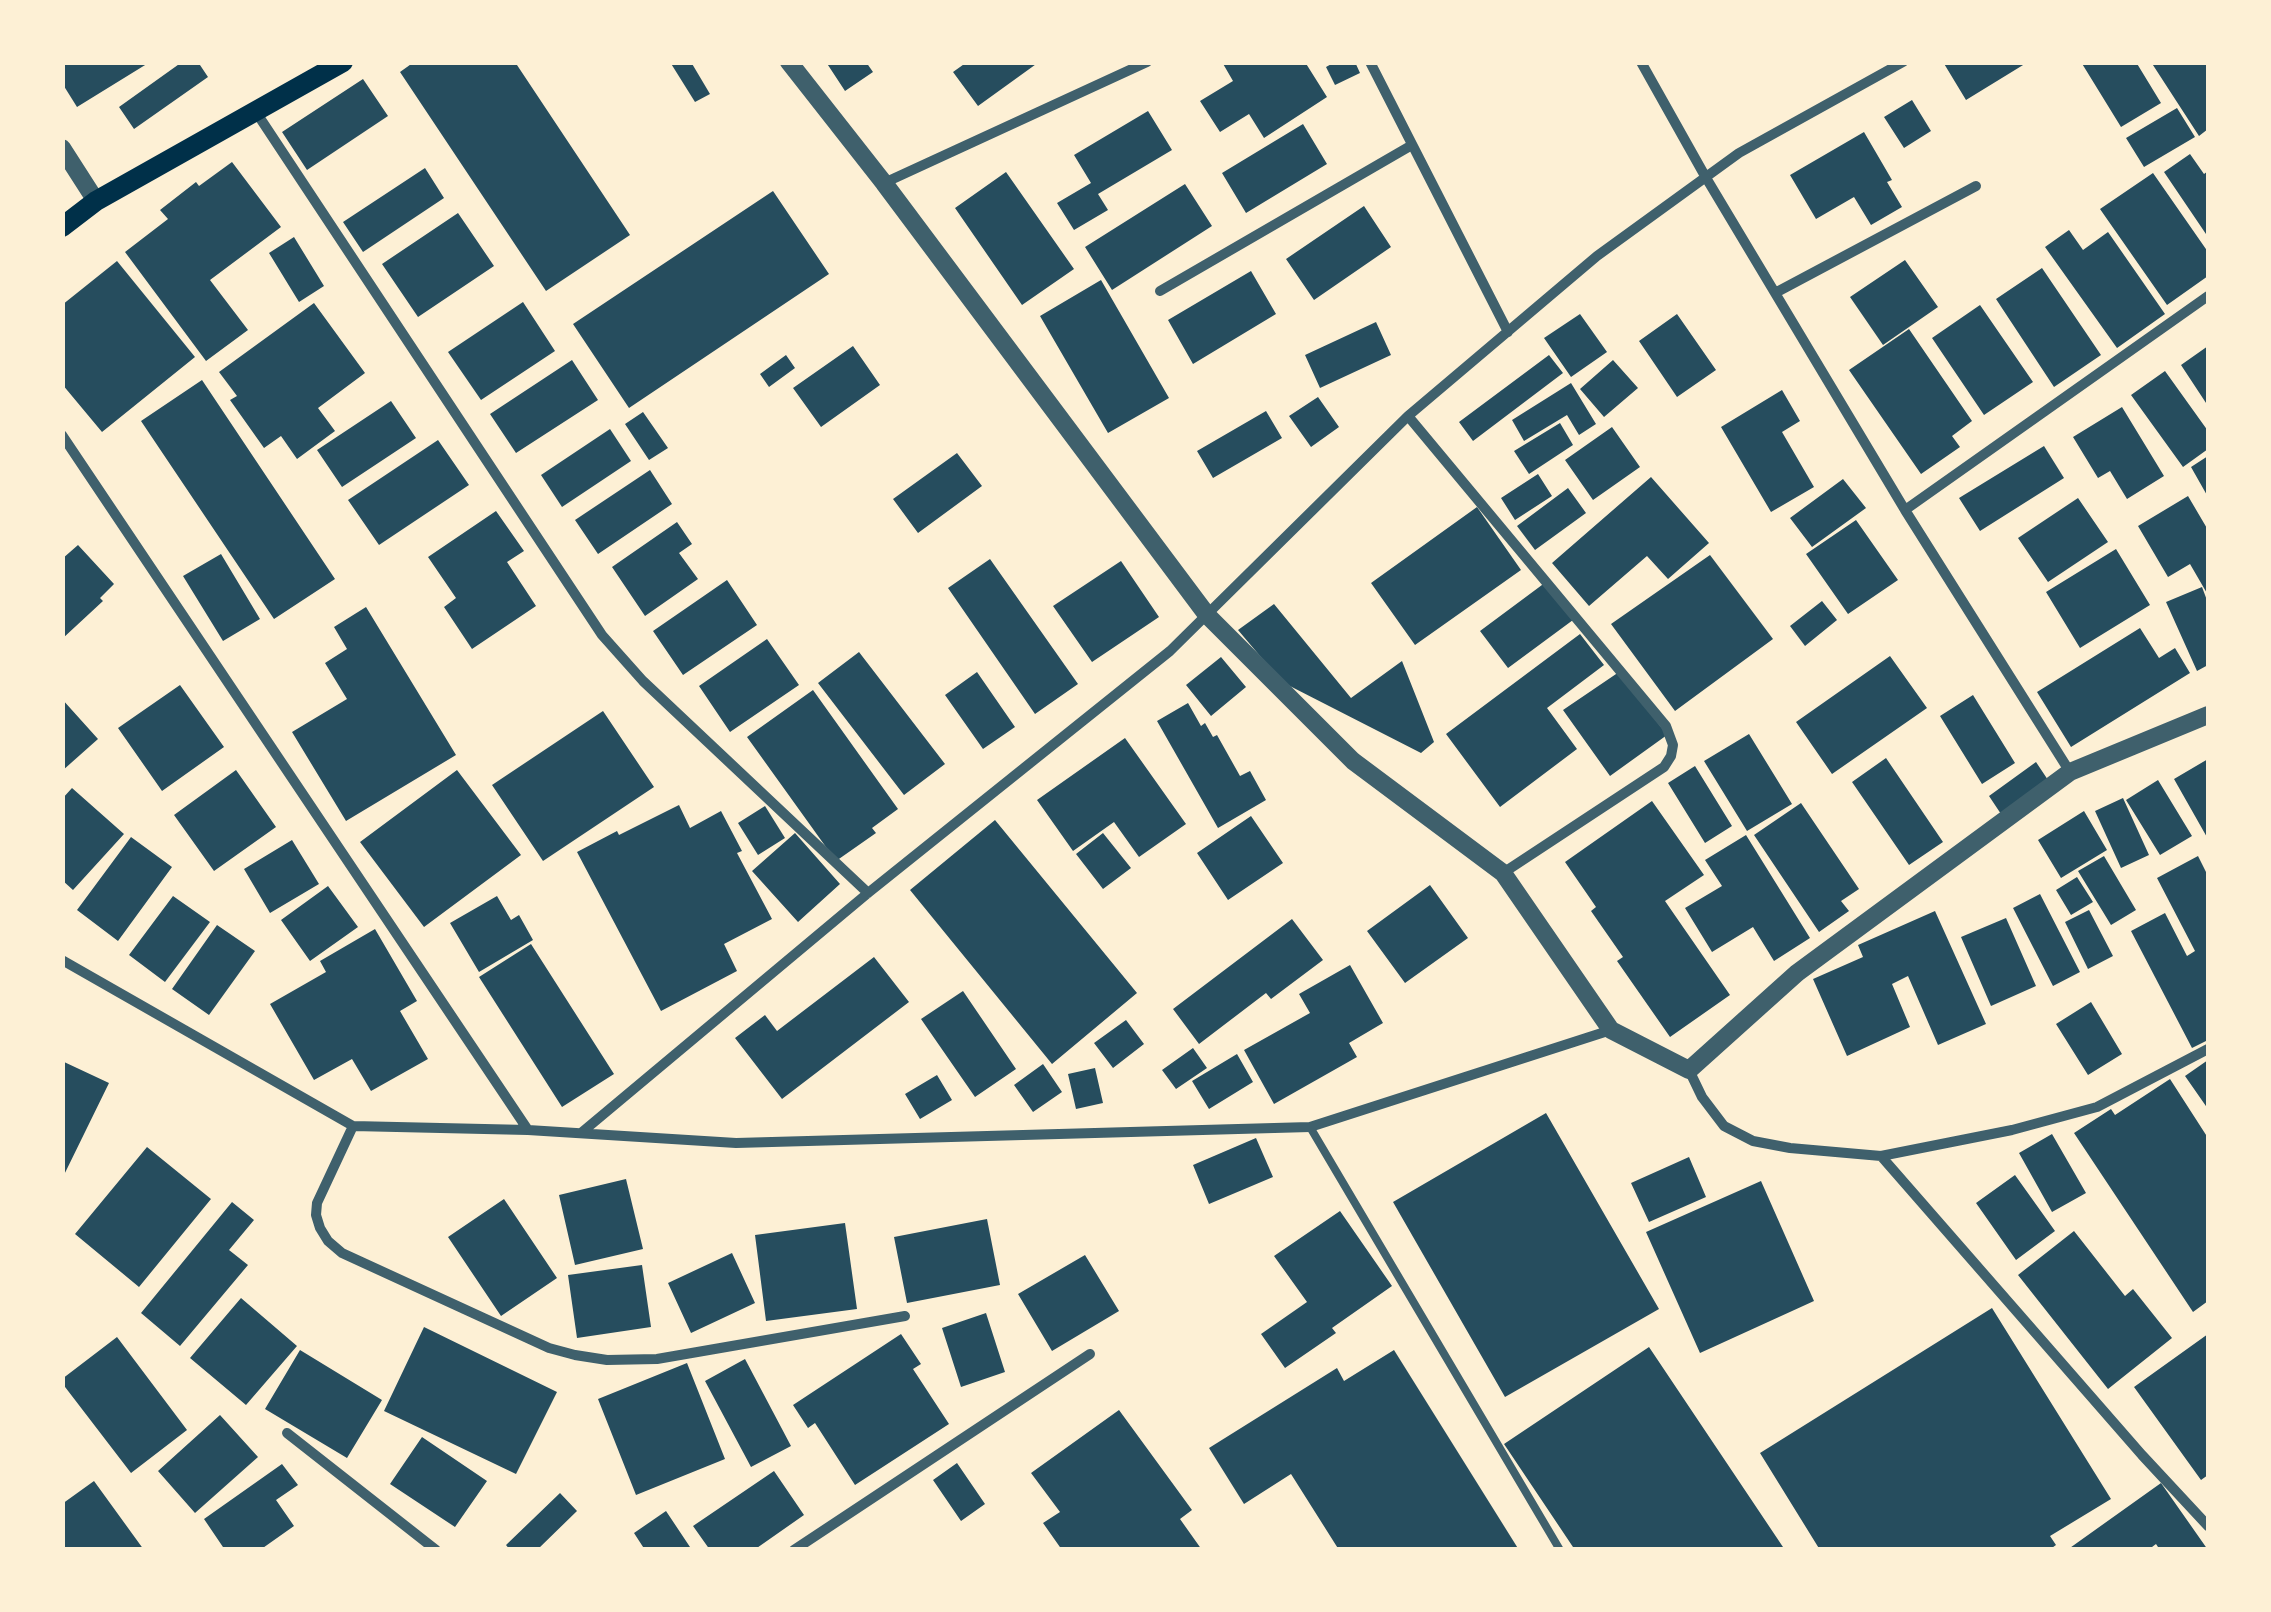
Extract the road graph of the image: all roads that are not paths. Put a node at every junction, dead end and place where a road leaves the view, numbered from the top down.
1 (343, 62) edge
2 (790, 62) edge
3 (1147, 62) edge
4 (1370, 62) edge
5 (1642, 62) edge
6 (1903, 62) edge
7 (255, 111) junction
8 (1412, 145) junction
9 (62, 148) edge
10 (1705, 176) junction
11 (884, 183) junction
12 (1976, 186) dead end
13 (96, 201) junction
14 (62, 227) edge
15 (1160, 291) dead end
16 (1775, 293) junction
17 (2208, 296) edge
18 (1508, 332) junction
19 (1408, 416) junction
20 (62, 435) edge
21 (1905, 510) junction
22 (1207, 614) junction
23 (2208, 714) edge
24 (2070, 772) junction
25 (1503, 873) junction
26 (868, 893) junction
27 (62, 960) edge
28 (1612, 1030) junction
29 (2208, 1049) edge
30 (1689, 1070) junction
31 (354, 1126) junction
32 (1310, 1127) junction
33 (528, 1130) junction
34 (581, 1134) junction
35 (1881, 1156) junction
36 (905, 1316) dead end
37 (1090, 1354) dead end
38 (287, 1432) dead end
39 (2208, 1526) edge
40 (436, 1550) edge
41 (794, 1550) edge
42 (1560, 1550) edge

1 - 7 main road
2 - 11 street
3 - 11 street
4 - 8 street
5 - 10 street
6 - 10 street
7 - 13 main road
7 - 26 street
8 - 15 street
8 - 18 street
9 - 13 street
10 - 16 street
10 - 18 street
11 - 22 street
12 - 16 street
13 - 14 main road
16 - 21 street
17 - 21 street
18 - 19 street
19 - 22 street
19 - 25 street
20 - 33 street
21 - 24 street
22 - 25 street
22 - 26 street
23 - 24 street
24 - 30 street
25 - 28 street
26 - 34 street
27 - 31 street
28 - 30 street
28 - 32 street
29 - 35 street
30 - 35 street
31 - 33 street
31 - 36 street
32 - 34 street
32 - 42 lane
33 - 34 street
35 - 39 street
37 - 41 street
38 - 40 street

